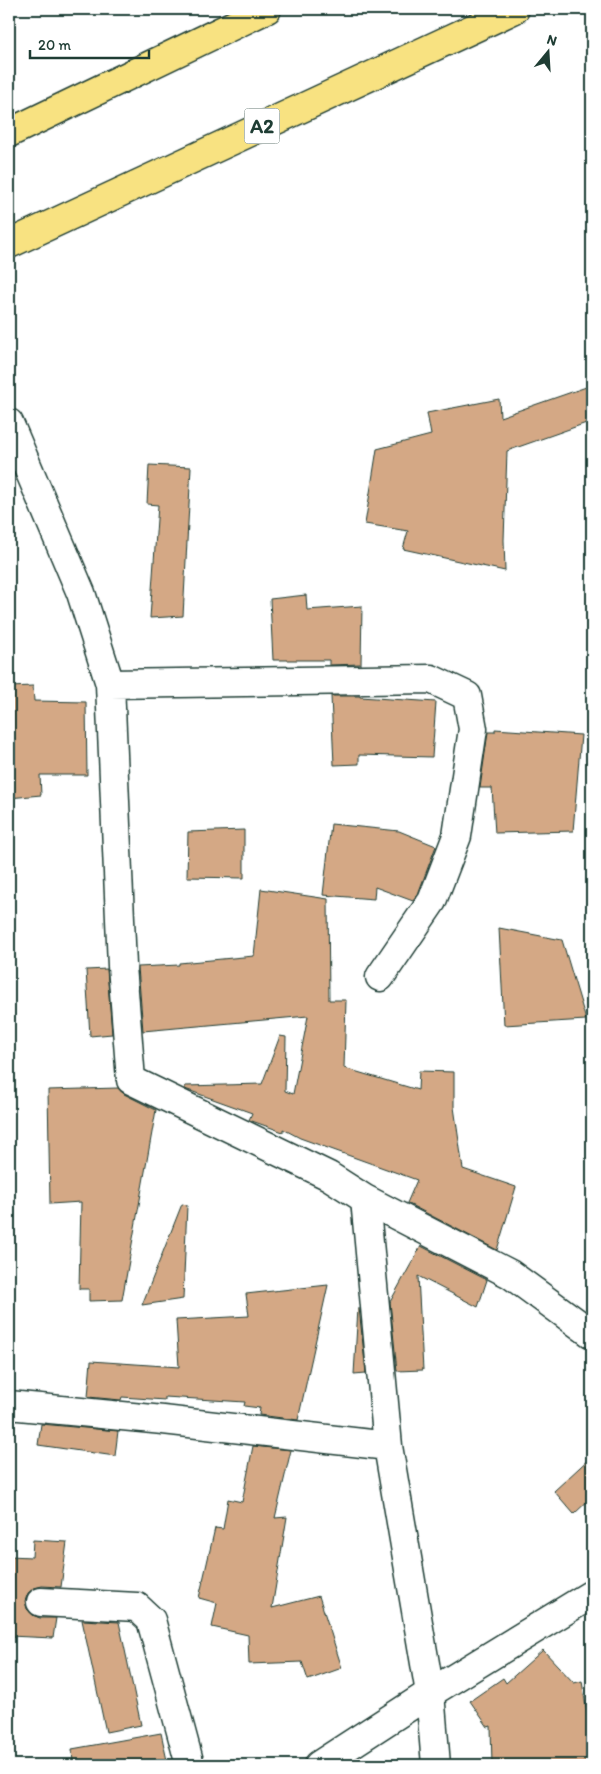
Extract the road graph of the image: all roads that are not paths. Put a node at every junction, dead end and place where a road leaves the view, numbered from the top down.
1 (267, 9) edge
2 (514, 9) edge
3 (9, 133) edge
4 (9, 244) edge
5 (9, 424) edge
6 (110, 684) junction
7 (380, 976) dead end
8 (365, 1199) junction
9 (592, 1334) edge
10 (9, 1405) edge
11 (388, 1446) junction
12 (592, 1594) edge
13 (41, 1602) dead end
14 (430, 1693) junction
15 (190, 1765) edge
16 (319, 1765) edge
17 (436, 1765) edge

1 - 3 highway
2 - 4 highway, A2
5 - 6 street
6 - 7 street
6 - 8 street
8 - 9 street
8 - 11 street
10 - 11 street
11 - 14 street
12 - 14 street
13 - 15 street
14 - 16 street
14 - 17 street

